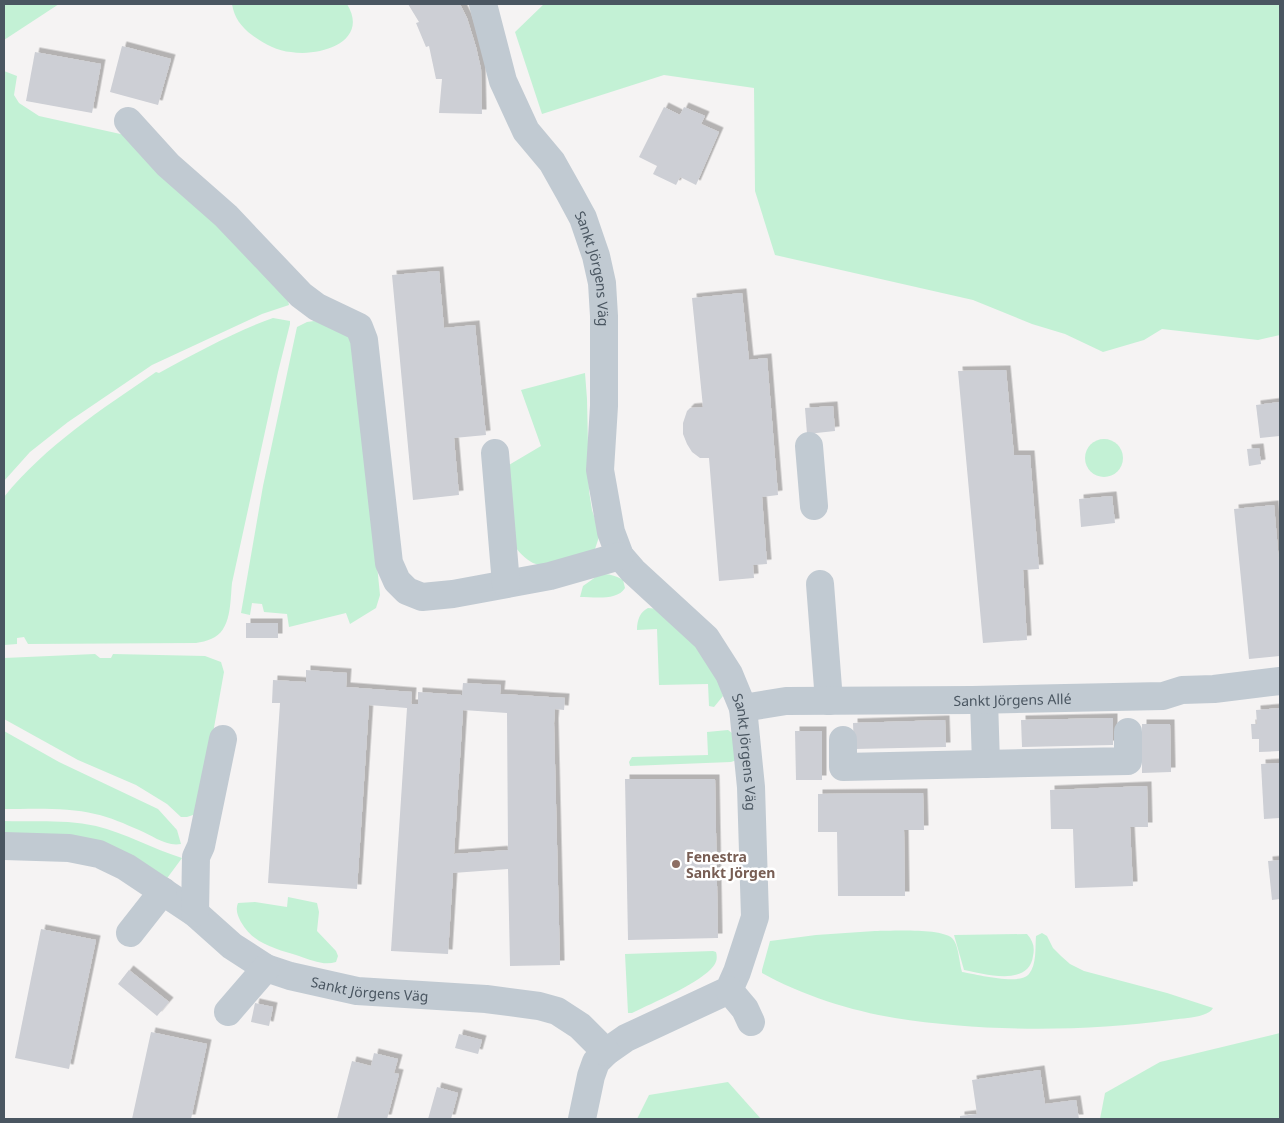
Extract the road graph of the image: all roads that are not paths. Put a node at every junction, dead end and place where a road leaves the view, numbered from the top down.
1 (483, 4) edge
2 (128, 121) dead end
3 (809, 446) dead end
4 (495, 453) dead end
5 (814, 506) dead end
6 (620, 556) junction
7 (506, 584) junction
8 (820, 584) dead end
9 (1280, 681) edge
10 (984, 700) junction
11 (829, 701) junction
12 (743, 708) junction
13 (1128, 732) dead end
14 (223, 739) dead end
15 (843, 740) dead end
16 (986, 764) junction
17 (4, 846) edge
18 (156, 886) junction
19 (195, 914) junction
20 (130, 933) dead end
21 (266, 968) junction
22 (729, 990) junction
23 (228, 1012) dead end
24 (751, 1022) dead end
25 (606, 1052) junction
26 (582, 1119) edge

1 - 6 street, Sankt Jörgens Väg
2 - 7 street
3 - 5 street
4 - 7 street
6 - 7 street
6 - 12 street, Sankt Jörgens Väg
8 - 11 street
9 - 10 street, Sankt Jörgens Allé
10 - 11 street, Sankt Jörgens Allé
10 - 16 street
11 - 12 street, Sankt Jörgens Allé
12 - 22 street, Sankt Jörgens Väg
13 - 16 street
14 - 19 street
15 - 16 street
17 - 18 street, Sankt Jörgens Väg
18 - 19 street, Sankt Jörgens Väg
18 - 20 street
19 - 21 street, Sankt Jörgens Väg
21 - 23 street
21 - 25 street, Sankt Jörgens Väg
22 - 24 street
22 - 25 street
25 - 26 street

